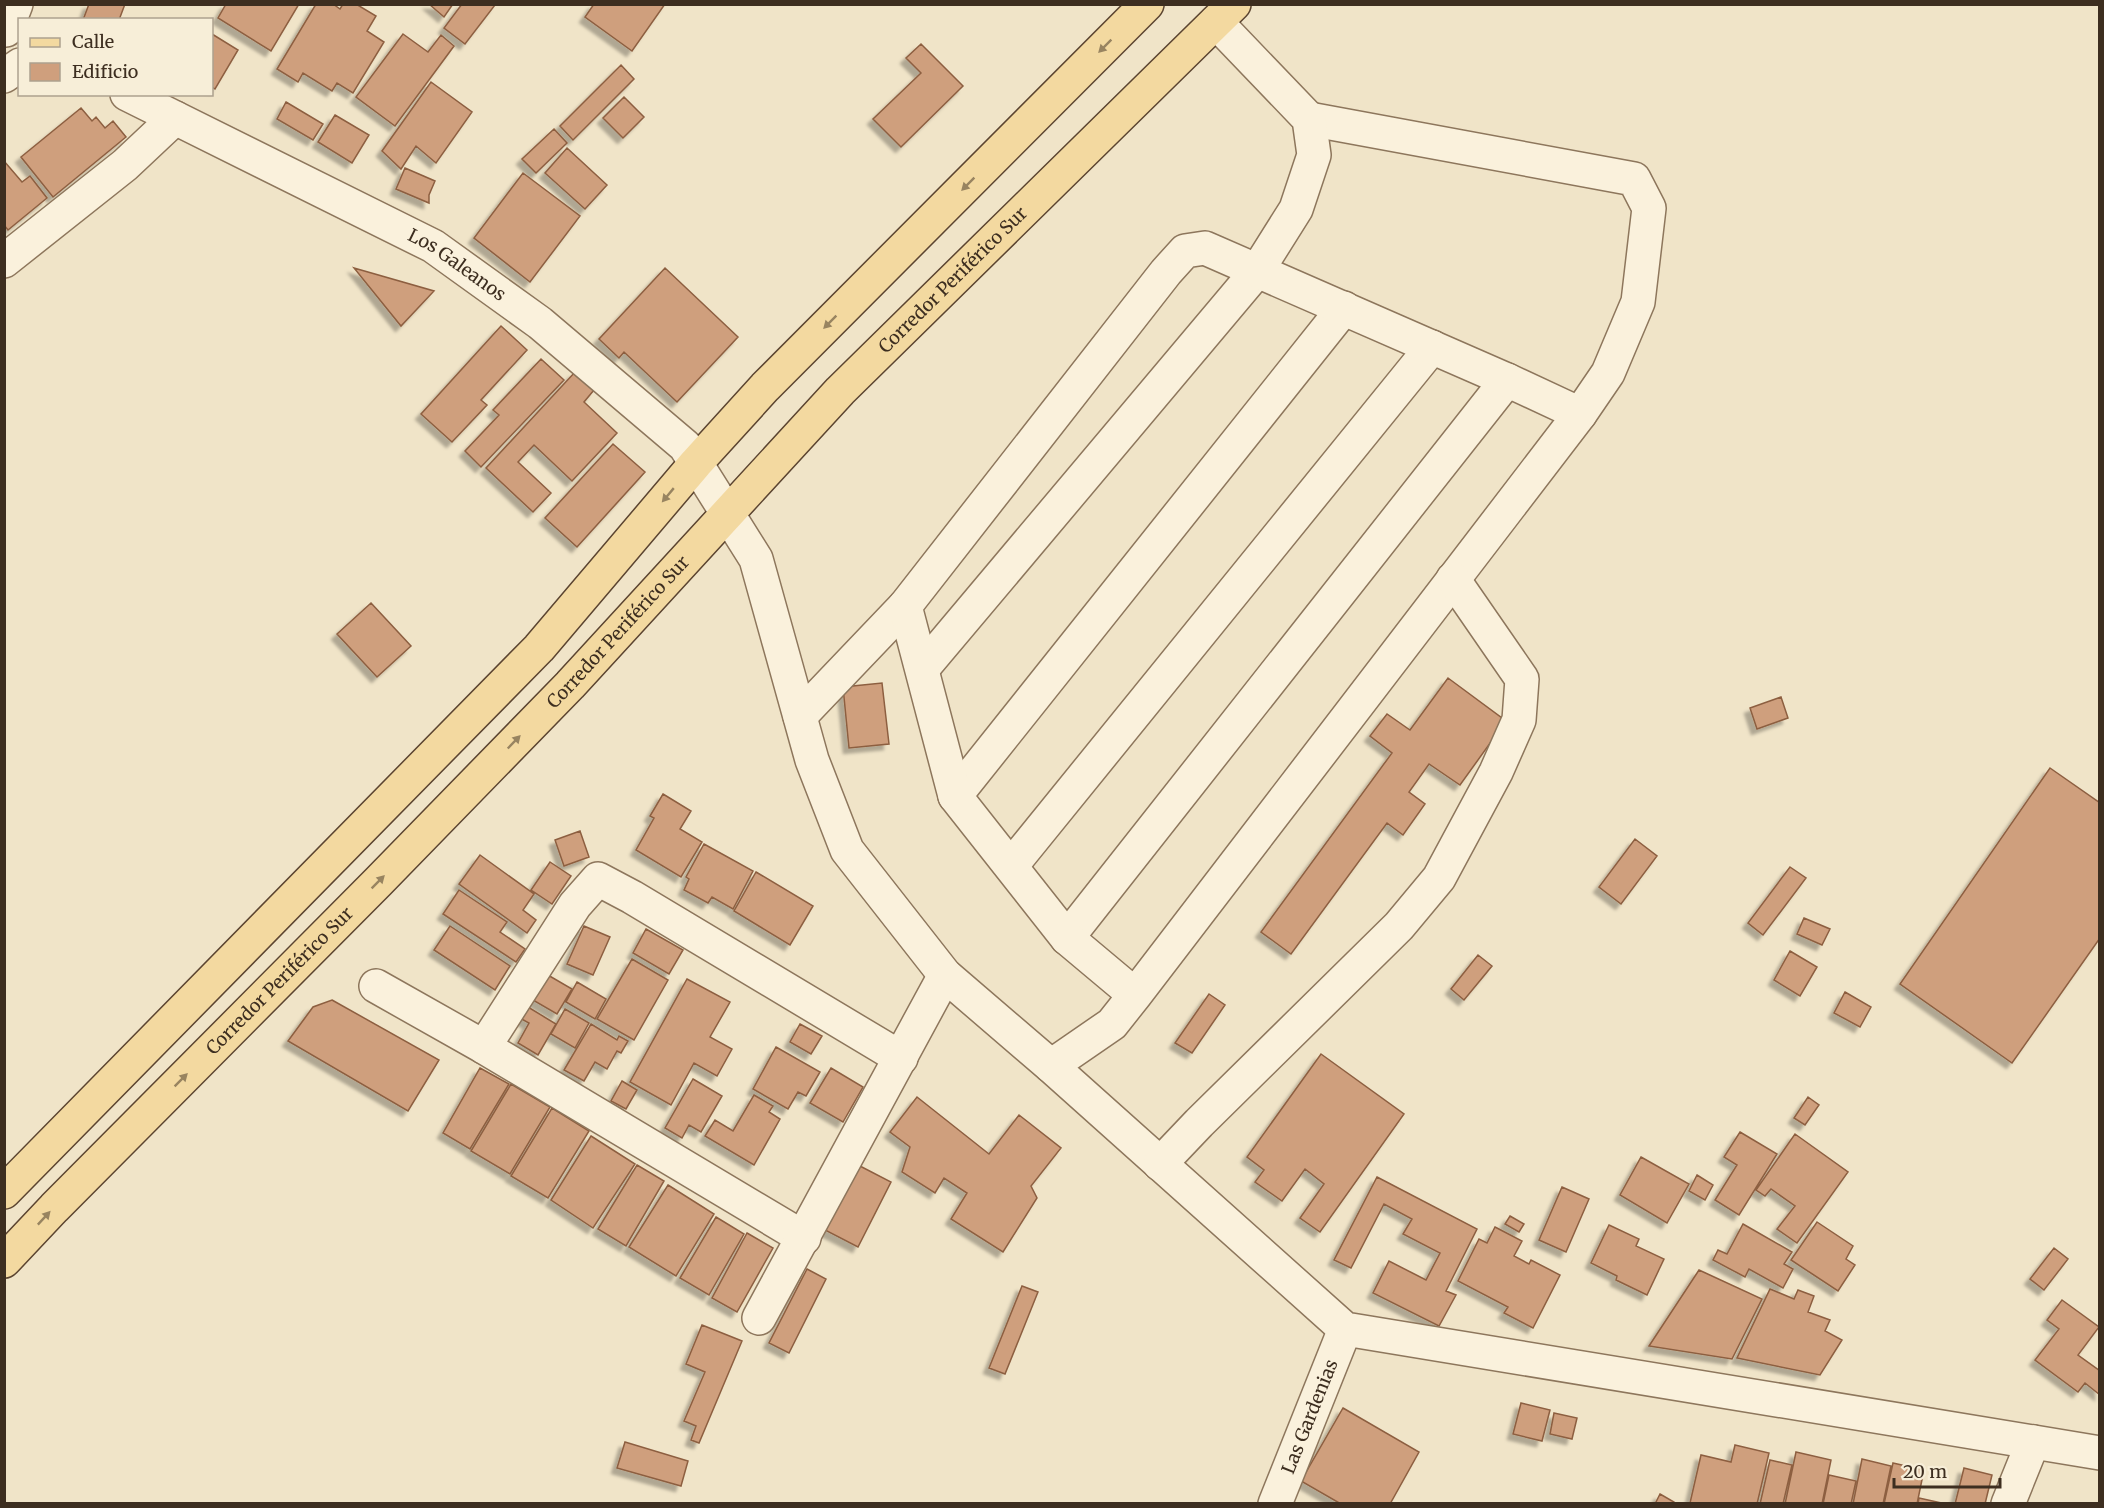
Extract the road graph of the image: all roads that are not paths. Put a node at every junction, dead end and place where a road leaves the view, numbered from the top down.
1 (1147, 4) edge
2 (1225, 13) edge
3 (18, 66) edge
4 (4, 76) edge
5 (131, 96) edge
6 (175, 118) junction
7 (1309, 119) junction
8 (4, 261) edge
9 (1257, 271) junction
10 (1344, 308) junction
11 (1431, 347) junction
12 (1508, 380) junction
13 (1580, 414) junction
14 (696, 463) junction
15 (727, 514) junction
16 (1453, 579) junction
17 (905, 606) junction
18 (922, 668) junction
19 (800, 716) junction
20 (955, 796) junction
21 (1011, 866) junction
22 (1067, 938) junction
23 (945, 975) junction
24 (376, 986) dead end
25 (1135, 995) junction
26 (484, 1047) junction
27 (901, 1058) junction
28 (1051, 1066) junction
29 (1161, 1164) junction
30 (4, 1192) edge
31 (804, 1238) junction
32 (4, 1261) edge
33 (759, 1318) dead end
34 (1345, 1329) junction
35 (2033, 1442) junction
36 (2100, 1453) edge
37 (1275, 1503) edge
38 (2008, 1503) edge

1 -> 14 main road
2 - 7 street
2 - 15 main road, Corredor Periférico Sur
3 - 4 street
5 - 6 street, Los Galeanos
6 - 8 street
6 - 14 street, Los Galeanos
7 - 9 street
7 - 13 street
9 - 10 street
9 - 17 street
9 - 18 street
10 - 11 street
10 - 20 street
11 - 12 street
11 - 21 street
12 - 13 street
12 - 22 street
13 - 16 street
14 - 15 street, Los Galeanos
14 -> 30 main road
15 - 19 street, Los Galeanos
32 -> 15 main road, Corredor Periférico Sur
16 - 25 street
16 - 29 street
17 - 18 street
17 - 19 street
18 - 20 street
19 - 23 street, Los Galeanos
20 - 21 street
21 - 22 street
22 - 25 street
23 - 27 street
23 - 28 street, Los Galeanos
24 - 26 street
25 - 28 street
26 - 27 street
26 - 31 street
27 - 31 street
28 - 29 street, Los Galeanos
29 - 34 street, Los Galeanos
31 - 33 street
34 - 35 street
34 - 37 street, Las Gardenias
35 - 36 street
35 - 38 street

